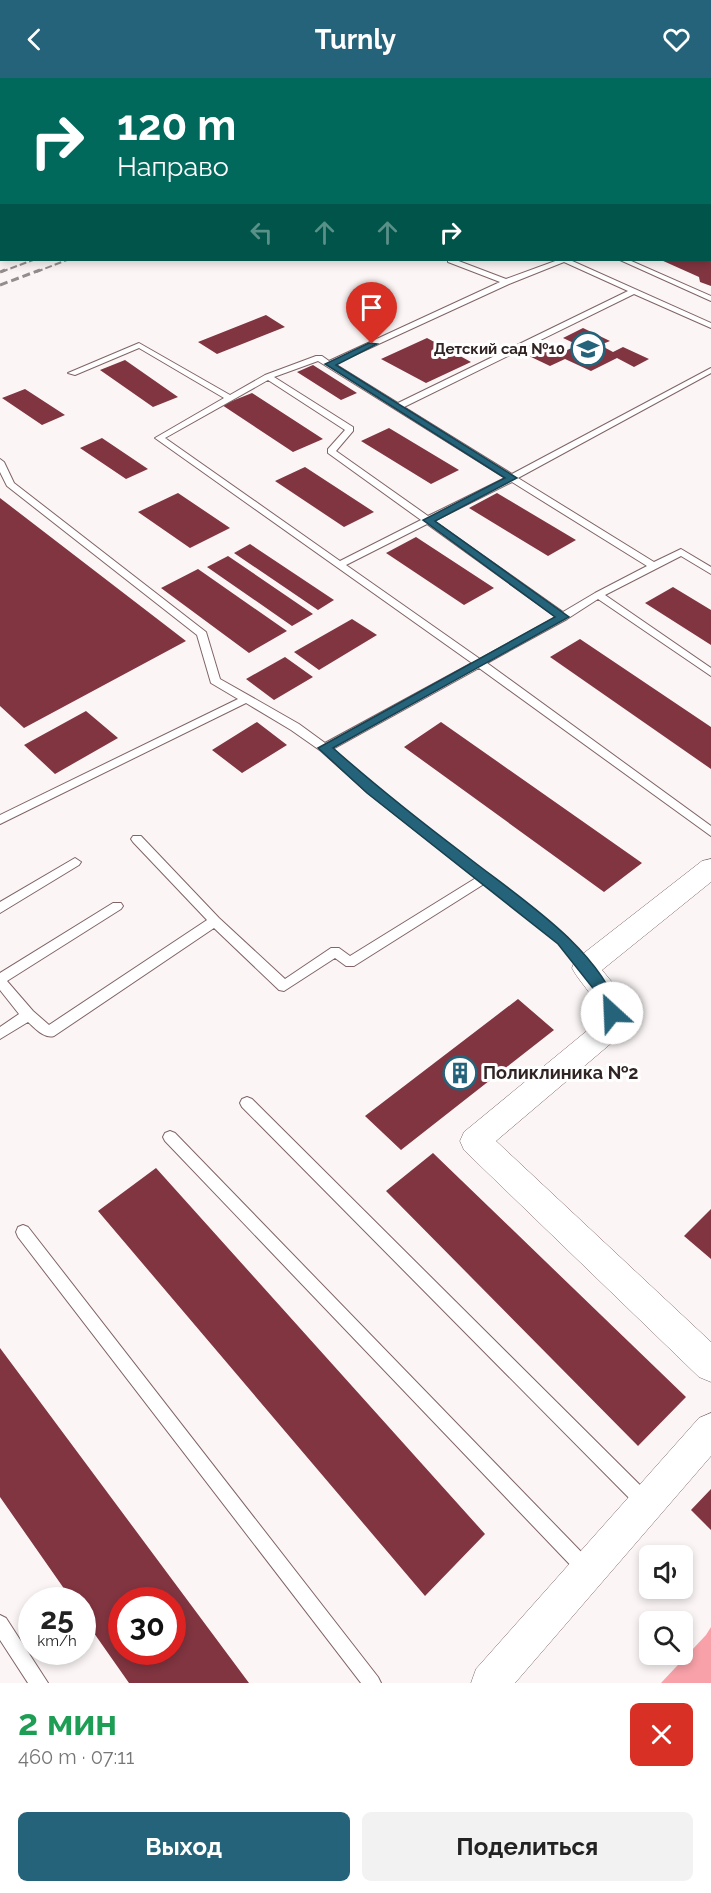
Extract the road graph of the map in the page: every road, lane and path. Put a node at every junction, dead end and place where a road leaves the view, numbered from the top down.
1 (454, 261) edge
2 (561, 261) edge
3 (566, 261) edge
4 (626, 261) edge
5 (506, 282) junction
6 (634, 291) junction
7 (711, 299) edge
8 (711, 325) edge
9 (329, 364) junction
10 (711, 370) edge
11 (72, 373) dead end
12 (268, 377) junction
13 (230, 398) junction
14 (397, 407) junction
15 (0, 462) edge
16 (512, 478) junction
17 (428, 520) junction
18 (339, 565) junction
19 (654, 567) junction
20 (711, 571) edge
21 (597, 595) junction
22 (563, 617) junction
23 (479, 663) junction
24 (711, 673) edge
25 (246, 699) junction
26 (325, 748) junction
27 (0, 820) edge
28 (711, 832) edge
29 (137, 839) dead end
30 (75, 862) dead end
31 (711, 868) edge
32 (485, 878) junction
33 (117, 906) dead end
34 (0, 908) edge
35 (215, 921) junction
36 (585, 968) junction
37 (0, 980) edge
38 (28, 1015) junction
39 (0, 1034) edge
40 (247, 1103) dead end
41 (170, 1137) dead end
42 (23, 1232) dead end
43 (711, 1365) edge
44 (711, 1430) edge
45 (647, 1504) junction
46 (588, 1571) junction
47 (0, 1624) edge
48 (39, 1683) edge
49 (372, 1683) edge
50 (490, 1683) edge

1 - 5 lane
2 - 5 lane
3 - 6 lane
4 - 7 lane
5 - 9 lane
6 - 8 lane
6 - 14 lane
9 - 12 lane
9 - 14 lane
10 - 16 lane
11 - 13 lane
12 - 13 lane
12 - 17 lane
13 - 18 lane
14 - 16 lane
15 - 25 lane
16 - 17 lane
16 - 19 lane
17 - 18 lane
17 - 22 lane
18 - 23 lane
19 - 20 lane
19 - 21 lane
21 - 22 lane
21 - 24 lane
22 - 23 lane
23 - 26 lane
23 - 28 lane
25 - 26 lane
25 - 27 lane
26 - 32 lane
29 - 35 lane
30 - 34 lane
31 - 36 street
32 - 35 lane
32 - 36 lane
33 - 37 lane
35 - 38 lane
36 - 43 street
37 - 38 lane
38 - 39 lane
40 - 45 lane
41 - 46 lane
42 - 49 lane
44 - 45 street
45 - 46 street
46 - 50 street
47 - 48 lane

